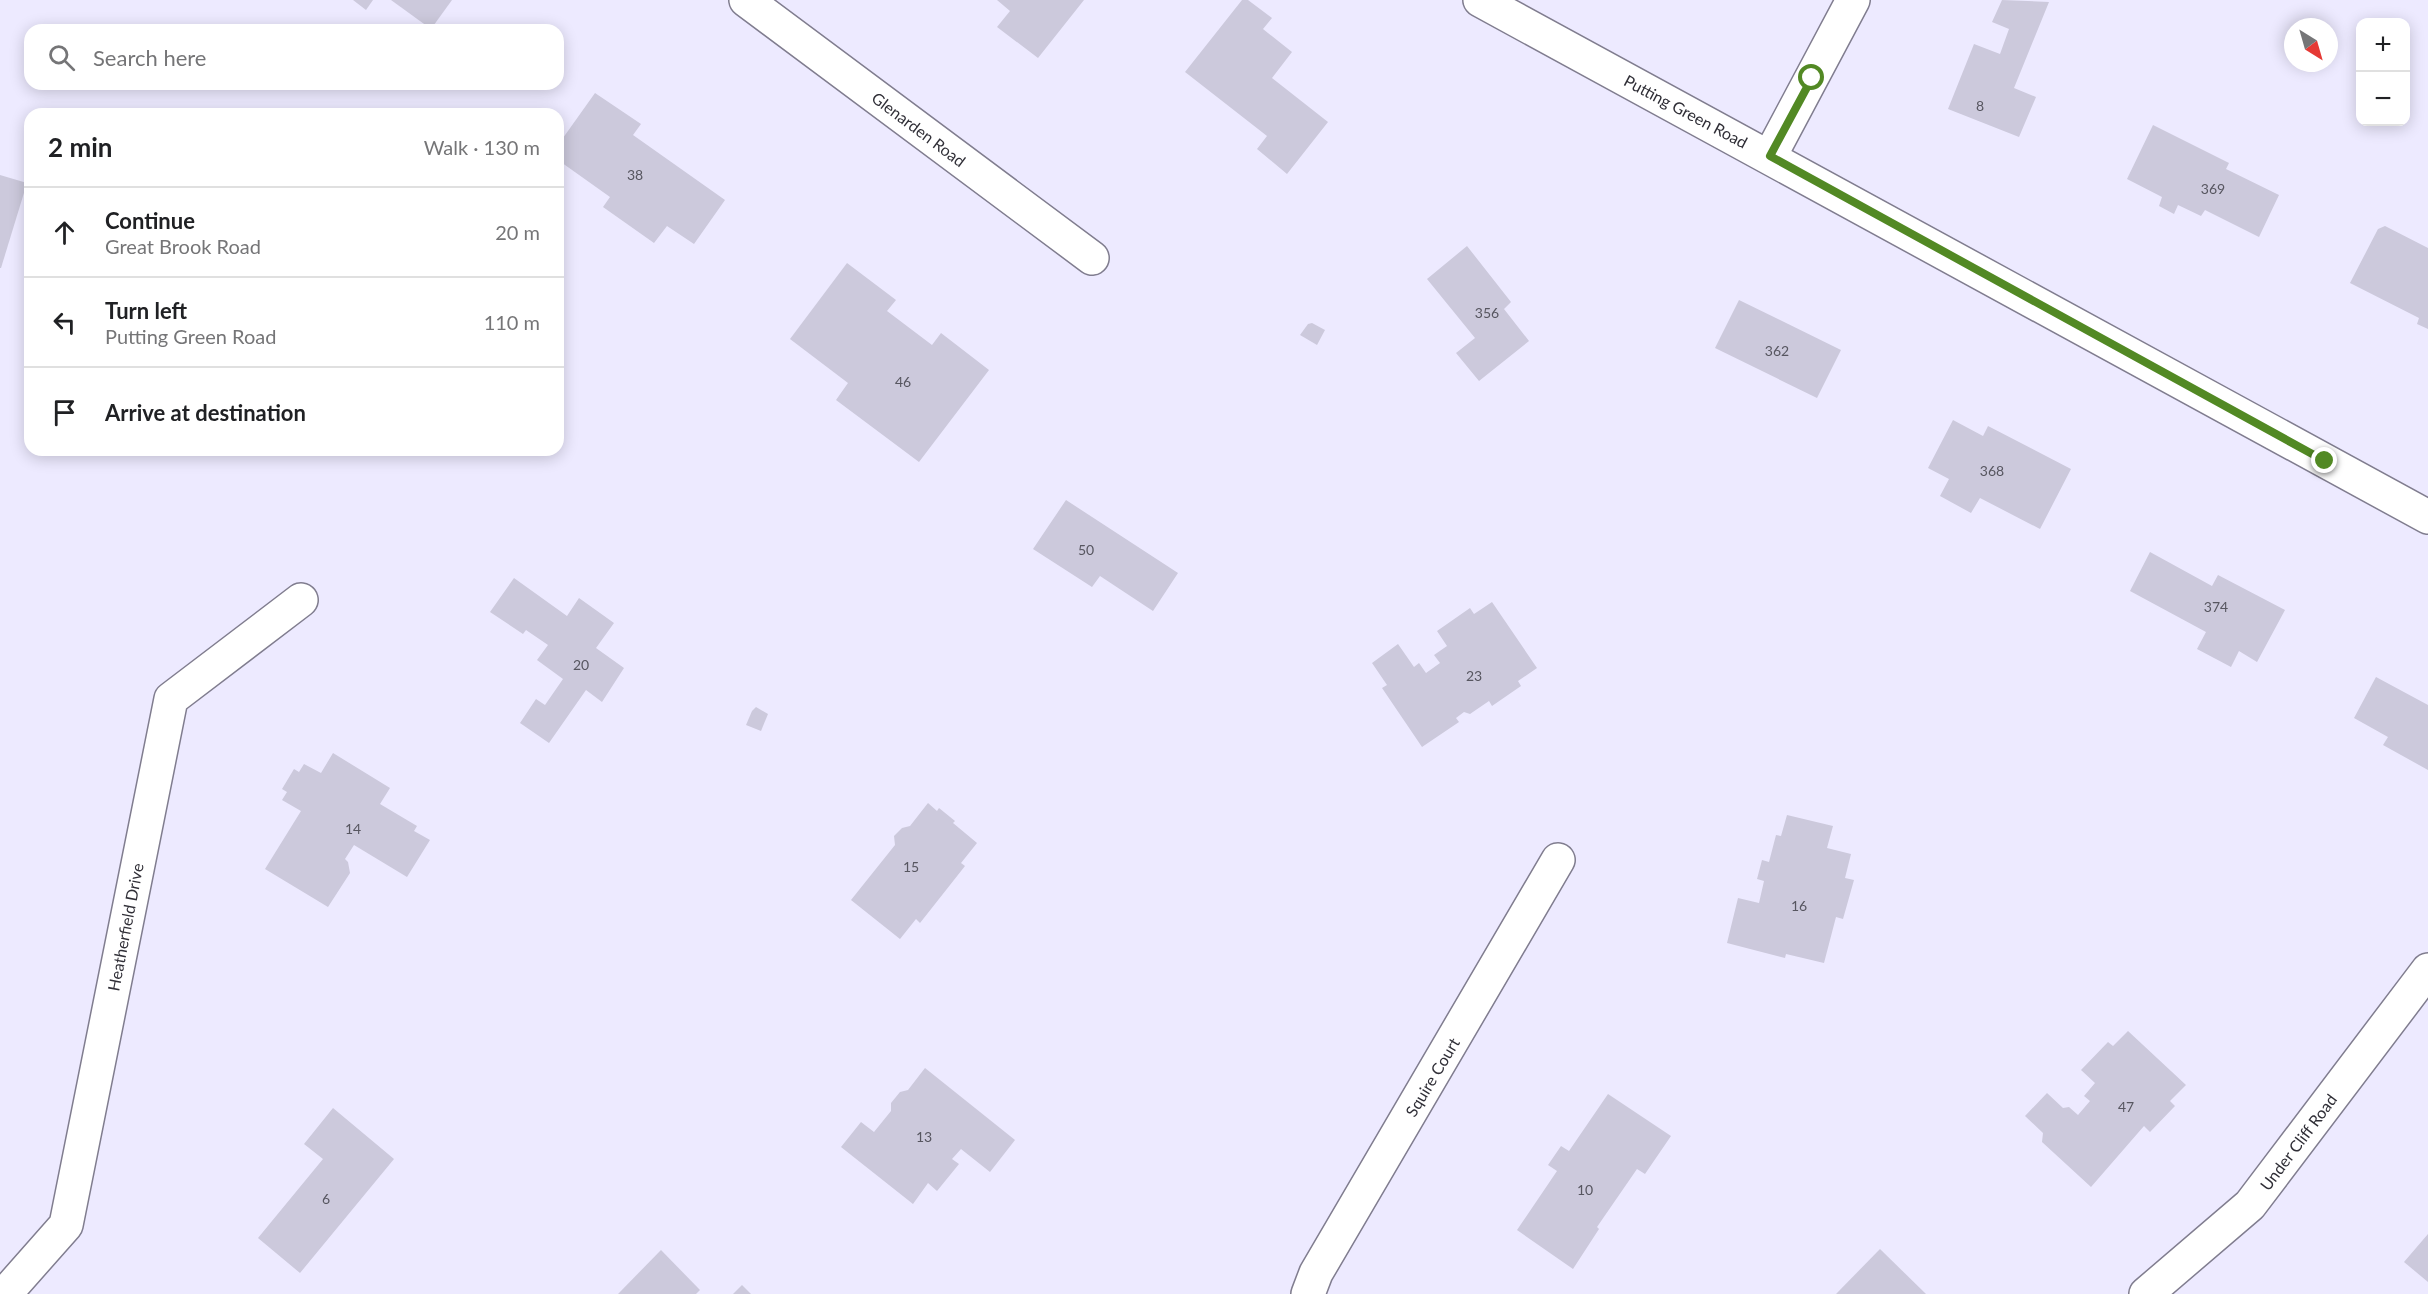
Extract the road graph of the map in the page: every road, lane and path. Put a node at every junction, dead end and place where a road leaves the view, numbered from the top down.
1 (746, 0) edge
2 (1480, 0) edge
3 (1853, 0) edge
4 (1770, 156) junction
5 (1092, 258) dead end
6 (2428, 517) edge
7 (301, 600) dead end
8 (1558, 860) dead end
9 (2428, 970) edge
10 (5, 1294) edge
11 (1308, 1294) edge
12 (2146, 1294) edge

1 - 5 street, Glenarden Road
2 - 4 street, Putting Green Road
3 - 4 street
4 - 6 street, Putting Green Road
7 - 10 street, Heatherfield Drive
8 - 11 street, Squire Court
9 - 12 street, Under Cliff Road

